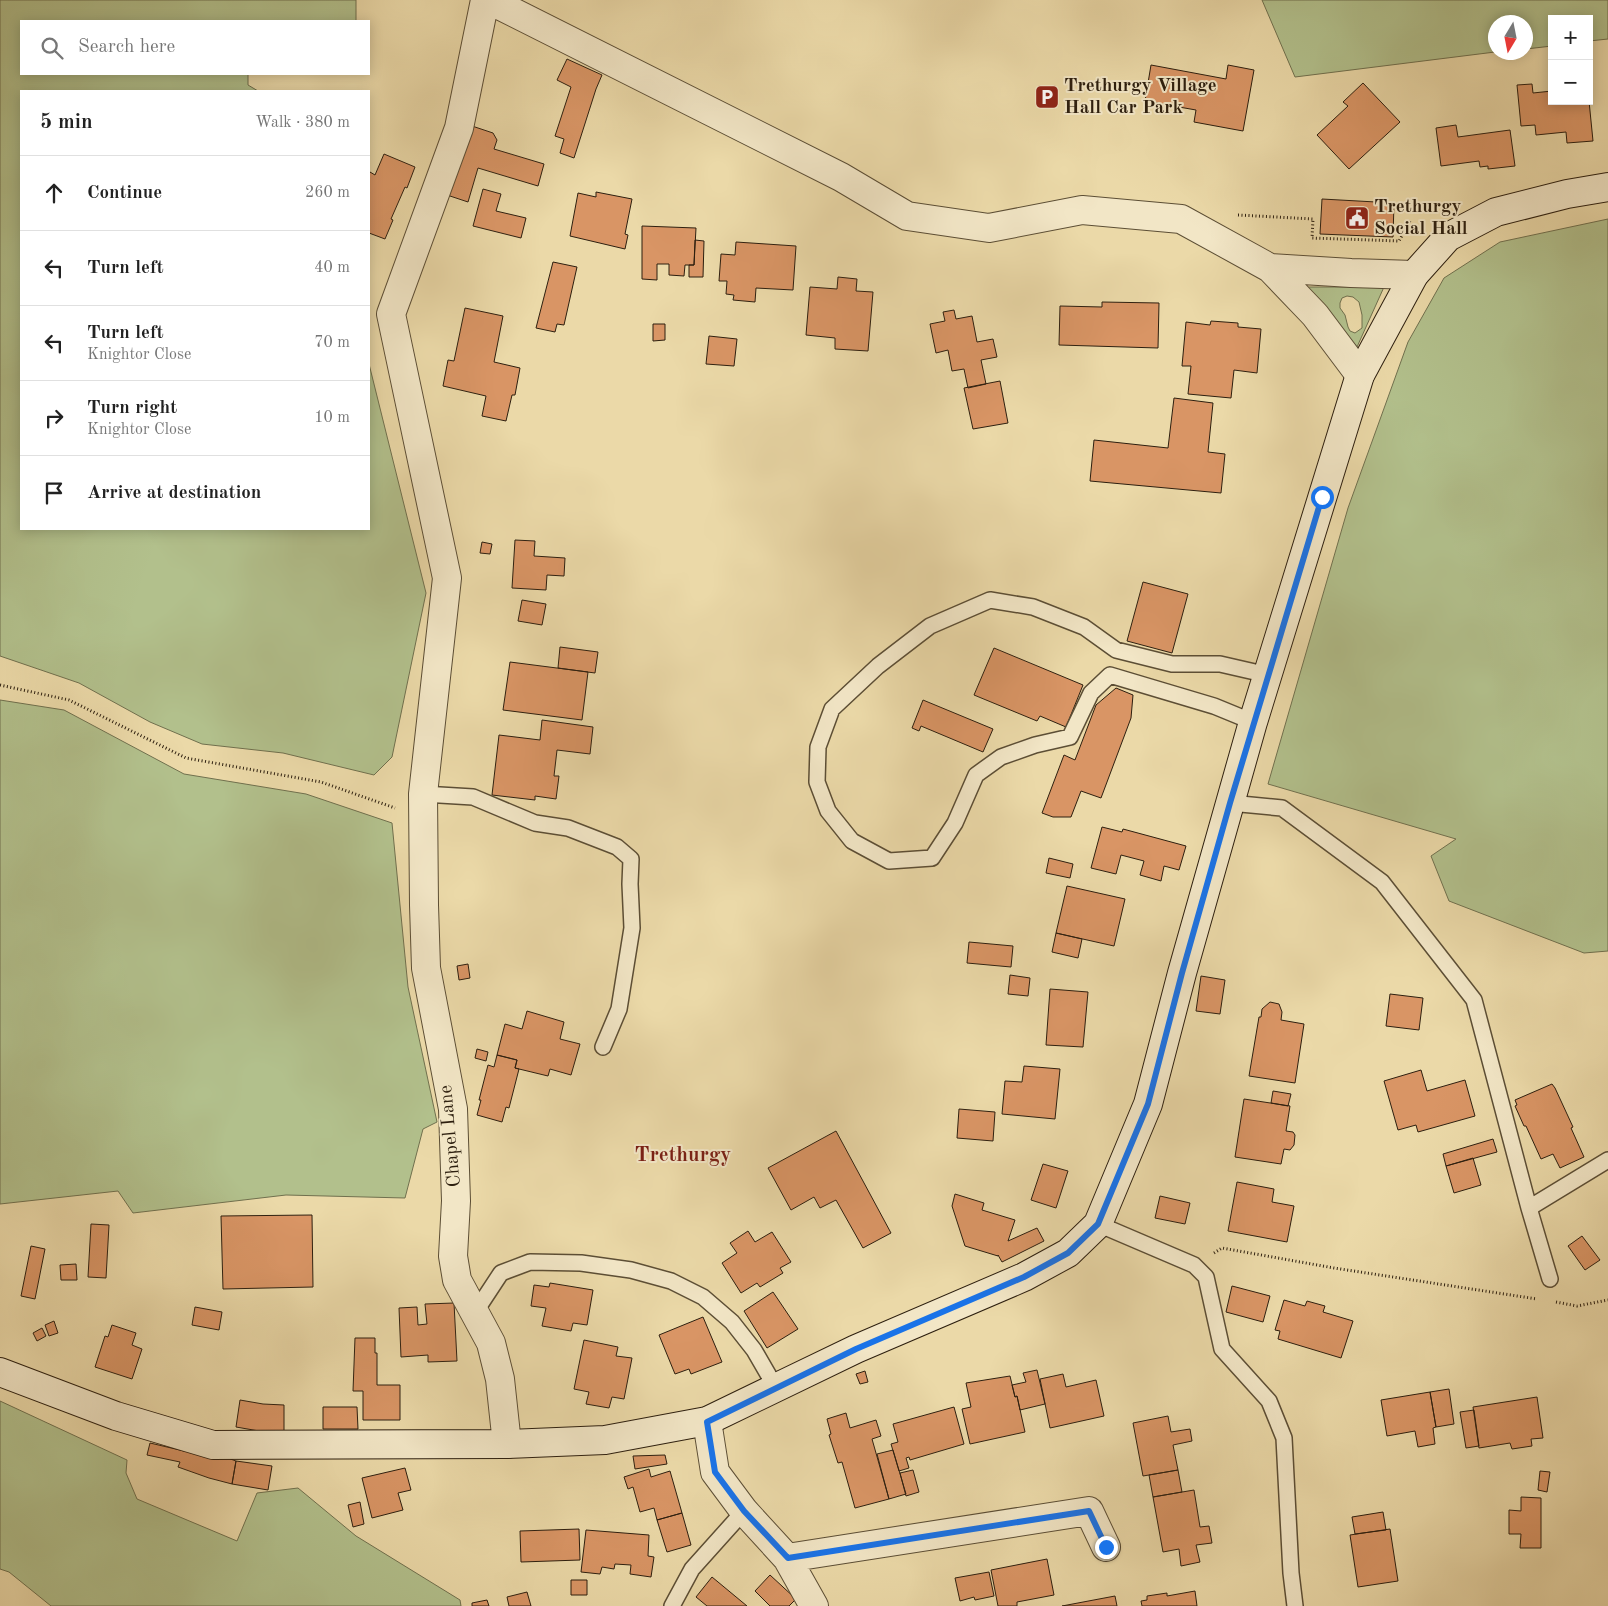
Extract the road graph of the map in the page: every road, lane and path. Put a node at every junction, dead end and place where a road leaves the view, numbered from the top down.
1 (487, 0) edge
2 (1608, 187) edge
3 (1230, 215) dead end
4 (1410, 222) dead end
5 (1270, 268) junction
6 (1414, 275) junction
7 (1360, 375) junction
8 (1268, 675) junction
9 (0, 685) edge
10 (1253, 722) junction
11 (1230, 803) junction
12 (423, 806) junction
13 (603, 1047) dead end
14 (1608, 1160) edge
15 (1529, 1208) junction
16 (1098, 1224) junction
17 (1194, 1265) junction
18 (1550, 1279) dead end
19 (1538, 1300) dead end
20 (1608, 1300) edge
21 (1548, 1301) dead end
22 (474, 1314) junction
23 (0, 1372) edge
24 (776, 1388) junction
25 (707, 1422) junction
26 (507, 1444) junction
27 (744, 1511) junction
28 (1106, 1547) dead end
29 (788, 1558) junction
30 (672, 1606) edge
31 (814, 1606) edge
32 (1295, 1606) edge

1 - 5 street
1 - 12 street, Chapel Lane
2 - 6 street
3 - 4 path
5 - 6 street
5 - 7 street
6 - 7 street
7 - 8 street
8 - 10 street
8 - 10 lane
9 - 12 path
10 - 11 street
11 - 15 lane
11 - 16 street
12 - 13 lane
12 - 22 street, Chapel Lane
14 - 15 lane
15 - 18 lane
16 - 17 lane
16 - 24 street
17 - 19 path
17 - 32 lane
20 - 21 path
22 - 24 lane
22 - 26 street, Chapel Lane
23 - 26 street
24 - 25 street
25 - 26 street
25 - 27 street
27 - 29 street
27 - 30 lane
28 - 29 street
29 - 31 street

